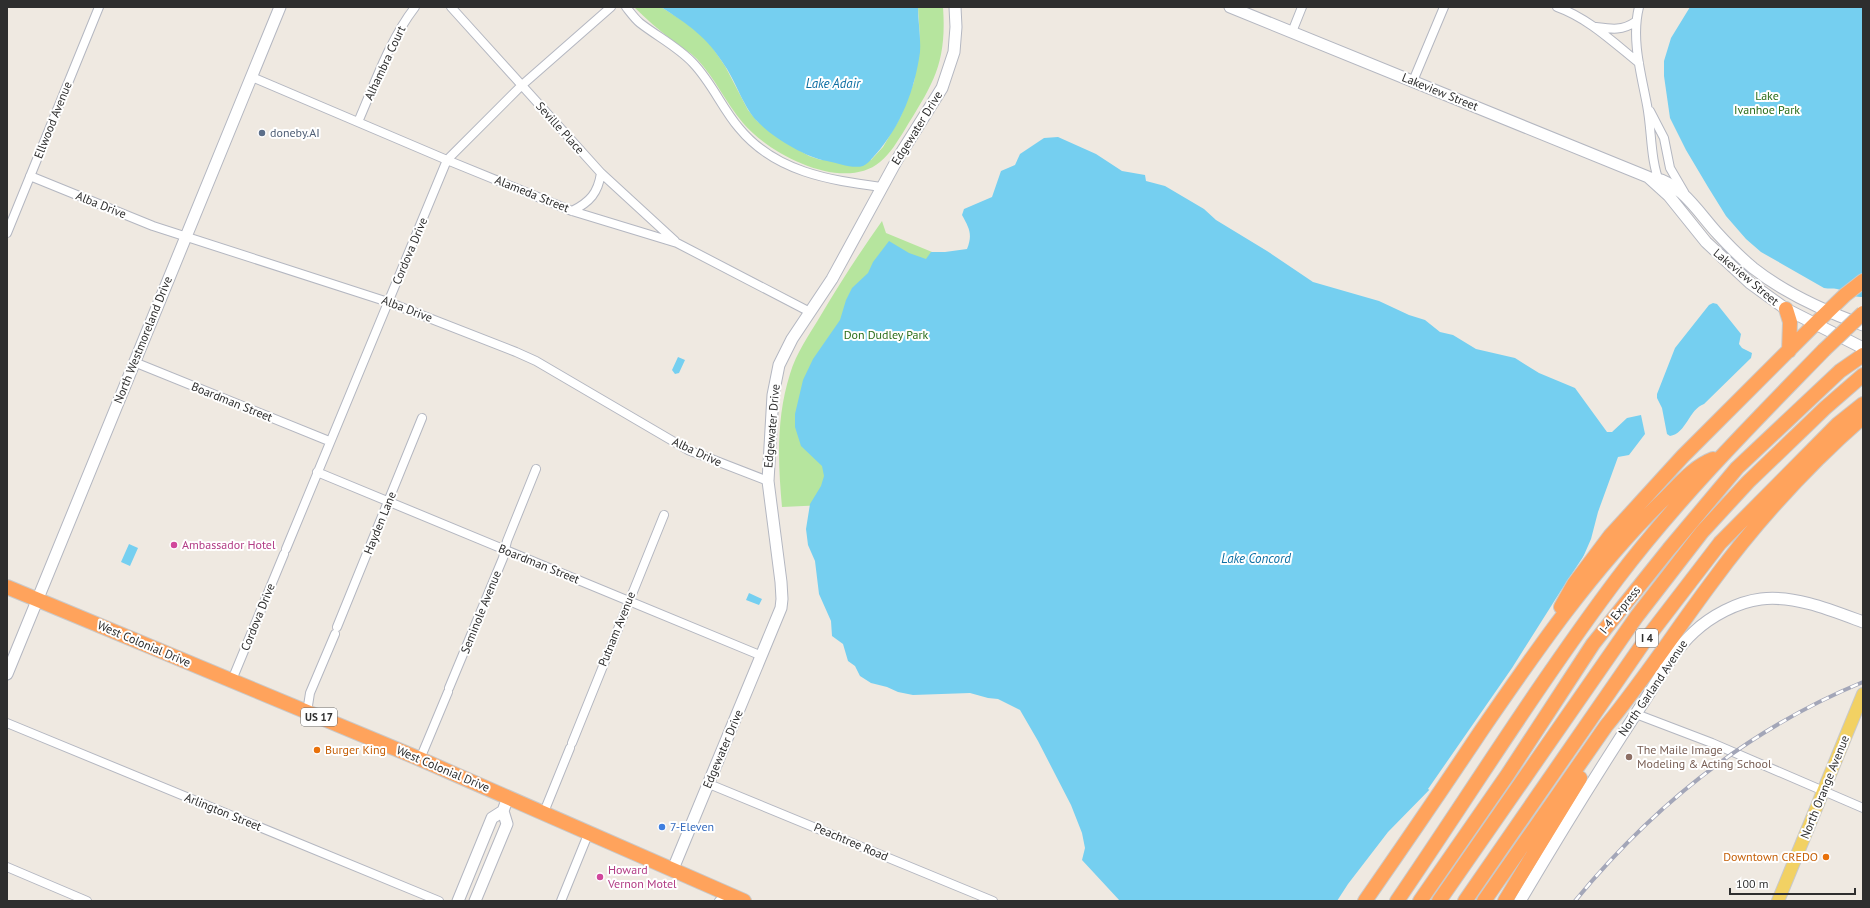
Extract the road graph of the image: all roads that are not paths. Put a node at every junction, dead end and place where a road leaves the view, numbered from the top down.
1 (99, 7) edge
2 (280, 7) edge
3 (415, 7) edge
4 (451, 7) edge
5 (611, 7) edge
6 (626, 7) edge
7 (955, 7) edge
8 (1230, 7) edge
9 (1302, 7) edge
10 (1444, 7) edge
11 (1556, 7) edge
12 (1639, 7) edge
13 (1635, 22) junction
14 (1595, 27) junction
15 (1292, 32) junction
16 (1639, 62) junction
17 (252, 77) junction
18 (1413, 81) junction
19 (521, 86) junction
20 (1647, 105) junction
21 (358, 122) junction
22 (448, 160) junction
23 (601, 173) junction
24 (30, 176) junction
25 (1653, 178) junction
26 (882, 187) junction
27 (1694, 205) junction
28 (572, 211) junction
29 (7, 233) edge
30 (186, 237) junction
31 (678, 242) junction
32 (1863, 281) edge
33 (388, 302) junction
34 (1786, 310) junction
35 (810, 312) junction
36 (1828, 312) junction
37 (1863, 313) edge
38 (1815, 324) junction
39 (1863, 326) edge
40 (1863, 348) edge
41 (1789, 351) junction
42 (1863, 355) edge
43 (134, 362) junction
44 (1858, 379) edge
45 (1863, 404) edge
46 (1863, 417) edge
47 (422, 418) dead end
48 (330, 441) junction
49 (1721, 456) junction
50 (536, 469) dead end
51 (317, 472) junction
52 (768, 481) junction
53 (389, 502) junction
54 (664, 515) dead end
55 (505, 551) junction
56 (7, 587) edge
57 (38, 600) junction
58 (629, 600) junction
59 (1863, 622) edge
60 (1535, 652) junction
61 (762, 656) junction
62 (7, 674) edge
63 (232, 680) junction
64 (1863, 694) edge
65 (1625, 704) junction
66 (1860, 711) edge
67 (307, 712) junction
68 (1636, 714) junction
69 (7, 723) edge
70 (420, 759) junction
71 (708, 784) junction
72 (1824, 791) junction
73 (508, 797) junction
74 (1863, 808) edge
75 (503, 811) junction
76 (544, 812) junction
77 (589, 832) junction
78 (7, 868) edge
79 (673, 869) junction
80 (724, 898) edge
81 (86, 901) edge
82 (439, 901) edge
83 (458, 901) edge
84 (475, 901) edge
85 (561, 901) edge
86 (744, 901) edge
87 (993, 901) edge
88 (1365, 901) edge
89 (1397, 901) edge
90 (1420, 901) edge
91 (1439, 901) edge
92 (1465, 901) edge
93 (1484, 901) edge
94 (1505, 901) edge
95 (1520, 901) edge
96 (1778, 901) edge

1 - 24 street, Ellwood Avenue
2 - 17 street, North Westmoreland Drive
3 - 21 street, Alhambra Court
4 - 19 street, Seville Place
5 - 19 street, Cordova Drive
6 - 26 street
7 - 26 street, Edgewater Drive
8 - 15 street, Lakeview Street
9 - 15 street
10 - 18 street
11 - 14 street
12 - 13 street
13 - 14 street
13 - 16 street
14 - 16 street
15 - 18 street, Lakeview Street
16 - 20 street
17 - 21 street, Alameda Street
17 - 30 street, North Westmoreland Drive
18 - 25 street, Lakeview Street
19 - 22 street, Cordova Drive
19 - 23 street, Seville Place
20 - 25 street
20 - 27 street
21 - 22 street, Alameda Street
22 - 28 street, Alameda Street
22 - 33 street, Cordova Drive
23 - 28 street
23 - 31 street, Seville Place
24 - 29 street, Ellwood Avenue
24 - 30 street, Alba Drive
25 - 27 street, Lakeview Street
25 - 34 street, Lakeview Street
26 - 35 street, Edgewater Drive
27 - 36 street, Lakeview Street
28 - 31 street, Alameda Street
30 - 33 street, Alba Drive
30 - 43 street, North Westmoreland Drive
31 - 35 street, Alameda Street
32 - 36 highway
33 - 48 street, Cordova Drive
33 - 52 street, Alba Drive
34 - 38 street, Lakeview Street
34 - 41 highway
35 - 52 street, Edgewater Drive
36 - 38 highway
36 - 39 street, Lakeview Street
37 - 49 highway, bridge
38 - 40 street, Lakeview Street
38 - 41 highway
41 - 60 highway
42 - 90 highway, I-4 Express
43 - 48 street, Boardman Street
43 - 57 street, North Westmoreland Drive
44 - 91 highway, I-4 Express
45 - 92 highway, I 4
46 - 65 highway
47 - 53 street, Hayden Lane
48 - 51 street, Cordova Drive
49 - 60 highway
49 - 89 highway
50 - 55 street, Seminole Avenue
51 - 53 street, Boardman Street
51 - 63 street, Cordova Drive
52 - 61 street, Edgewater Drive
53 - 55 street, Boardman Street
53 - 67 street, Hayden Lane
54 - 58 street, Putnam Avenue
55 - 58 street, Boardman Street
55 - 70 street, Seminole Avenue
56 - 57 highway, West Colonial Drive / US 17
57 - 62 street, North Westmoreland Drive
57 - 63 highway, West Colonial Drive / US 17
58 - 61 street, Boardman Street
58 - 76 street, Putnam Avenue
59 - 68 street, North Garland Avenue
60 - 88 highway
61 - 71 street, Edgewater Drive
63 - 67 highway, West Colonial Drive / US 17
64 - 66 main road, North Orange Avenue
65 - 93 highway
65 - 94 highway
66 - 72 main road, North Orange Avenue
67 - 70 highway, West Colonial Drive / US 17
68 - 72 street
68 - 95 street, North Garland Avenue
69 - 82 street, Arlington Street
70 - 73 highway, West Colonial Drive / US 17
71 - 79 street, Edgewater Drive
71 - 87 street, Peachtree Road
72 - 74 street
72 - 96 main road, North Orange Avenue
73 - 75 street
73 - 76 highway, West Colonial Drive / US 17
75 - 83 street
75 - 84 street
76 - 77 highway, West Colonial Drive / US 17
77 - 79 highway, West Colonial Drive / US 17
77 - 85 street
78 - 81 street
79 - 80 highway, West Colonial Drive / US 17
80 - 86 highway, West Colonial Drive / US 17

